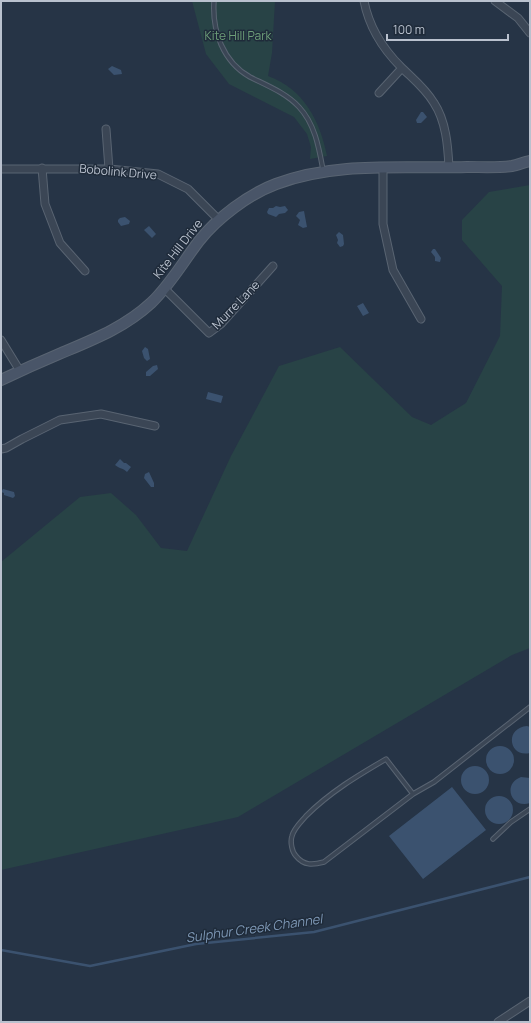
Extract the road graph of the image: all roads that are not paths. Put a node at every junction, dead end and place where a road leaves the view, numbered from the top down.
1 (214, 1) edge
2 (364, 1) edge
3 (495, 1) edge
4 (530, 33) edge
5 (402, 68) junction
6 (379, 93) dead end
7 (106, 129) dead end
8 (530, 161) edge
9 (383, 167) junction
10 (42, 168) junction
11 (450, 168) junction
12 (109, 169) junction
13 (1, 170) edge
14 (323, 171) junction
15 (219, 220) junction
16 (273, 266) dead end
17 (84, 272) dead end
18 (164, 288) junction
19 (422, 319) dead end
20 (1, 340) edge
21 (20, 371) junction
22 (1, 380) edge
23 (155, 426) dead end
24 (1, 449) edge
25 (530, 707) edge
26 (414, 794) junction
27 (530, 809) edge
28 (493, 839) dead end
29 (530, 1001) edge
30 (498, 1022) edge

1 - 14 lane
2 - 5 street
3 - 4 street
5 - 6 street
5 - 11 street
7 - 12 street
8 - 11 street, Kite Hill Drive
9 - 11 street, Kite Hill Drive
9 - 14 street, Kite Hill Drive
9 - 19 street
10 - 12 street, Bobolink Drive
10 - 13 street, Bobolink Drive
10 - 17 street
12 - 15 street, Bobolink Drive
14 - 15 street, Kite Hill Drive
15 - 18 street, Kite Hill Drive
16 - 18 street, Murre Lane
18 - 21 street, Kite Hill Drive
20 - 21 street
21 - 22 street, Kite Hill Drive
23 - 24 street
25 - 26 lane
26 - 26 lane
27 - 28 lane
29 - 30 street

